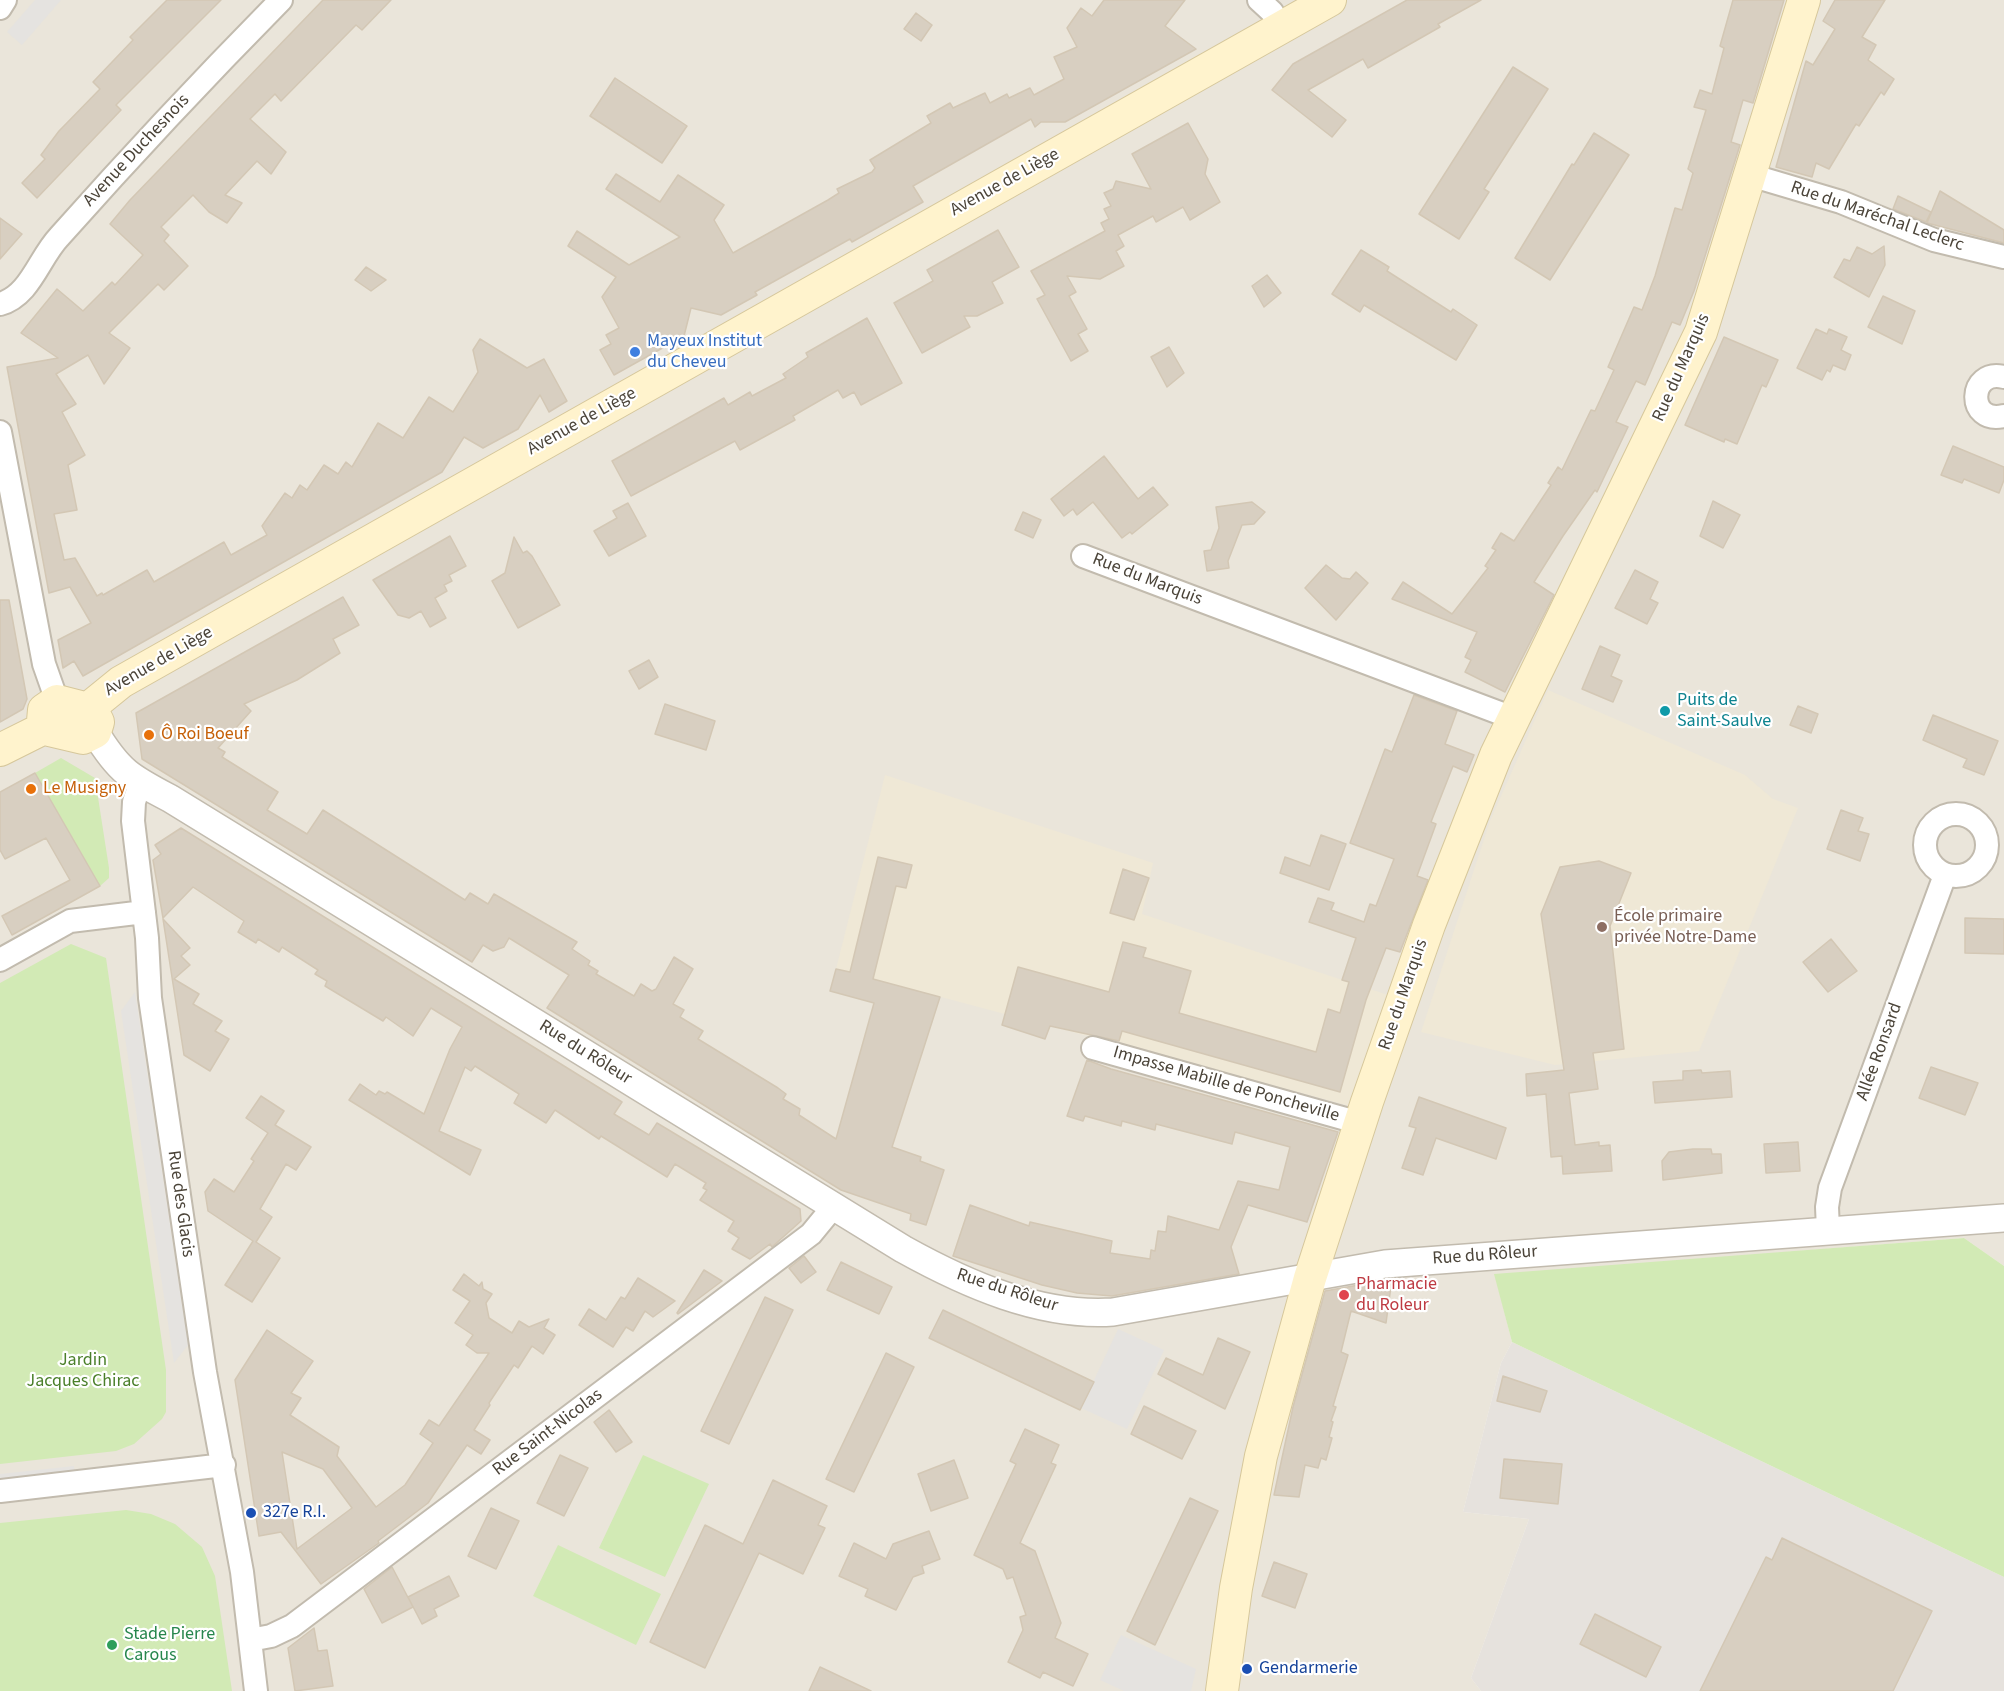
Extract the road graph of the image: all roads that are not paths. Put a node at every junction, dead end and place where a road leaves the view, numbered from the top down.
1 (5, 0) edge
2 (1259, 0) edge
3 (1330, 0) edge
4 (1804, 0) edge
5 (268, 4) edge
6 (0, 8) edge
7 (1281, 28) junction
8 (1750, 175) junction
9 (2004, 257) edge
10 (0, 304) edge
11 (2004, 377) edge
12 (2004, 416) edge
13 (0, 432) edge
14 (1083, 556) dead end
15 (51, 714) junction
16 (1513, 718) junction
17 (92, 720) junction
18 (0, 750) edge
19 (140, 784) junction
20 (1945, 875) dead end
21 (144, 912) junction
22 (0, 960) edge
23 (1093, 1048) dead end
24 (1360, 1123) junction
25 (834, 1206) junction
26 (2004, 1218) edge
27 (1828, 1230) junction
28 (1310, 1278) junction
29 (224, 1465) junction
30 (0, 1491) edge
31 (250, 1640) junction
32 (256, 1691) edge
33 (1222, 1691) edge

1 - 6 street
2 - 7 street
3 - 7 main road, Avenue de Liège
4 - 8 main road, Rue du Marquis
5 - 10 street, Avenue Duchesnois
7 - 17 main road, Avenue de Liège
8 - 9 street, Rue du Maréchal Leclerc
8 - 16 main road, Rue du Marquis
11 - 12 street
13 - 15 street
14 - 16 street, Rue du Marquis
15 - 17 main road
15 - 18 main road
16 - 24 main road, Rue du Marquis
17 - 19 street
19 - 21 street, Rue des Glacis
19 - 25 street, Rue du Rôleur
20 - 27 street, Allée Ronsard
21 - 22 street
21 - 29 street, Rue des Glacis
23 - 24 street, Impasse Mabille de Poncheville
24 - 28 main road, Rue du Marquis
25 - 28 street, Rue du Rôleur
25 - 31 street, Rue Saint-Nicolas
26 - 27 street, Rue du Rôleur
27 - 28 street, Rue du Rôleur
28 - 33 main road, Rue du Marquis
29 - 30 street
29 - 31 street, Rue des Glacis
31 - 32 street, Rue des Glacis

